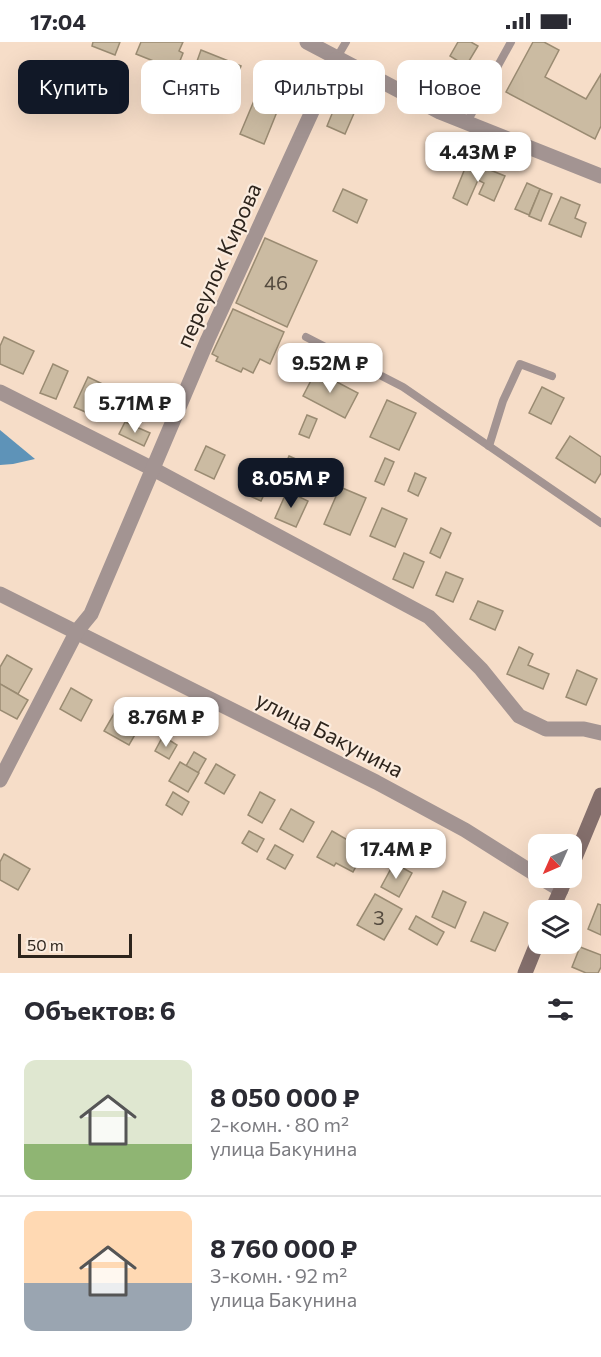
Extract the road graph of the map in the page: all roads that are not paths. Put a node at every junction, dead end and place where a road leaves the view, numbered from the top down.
1 (306, 42) edge
2 (346, 42) edge
3 (511, 42) edge
4 (336, 59) junction
5 (467, 122) junction
6 (601, 176) edge
7 (306, 337) dead end
8 (552, 376) dead end
9 (0, 392) edge
10 (489, 446) junction
11 (153, 469) junction
12 (601, 523) edge
13 (0, 594) edge
14 (77, 631) junction
15 (601, 733) edge
16 (0, 780) edge
17 (601, 795) edge
18 (598, 813) edge
19 (582, 845) edge
20 (528, 869) edge
21 (533, 954) edge
22 (525, 973) edge

1 - 4 street
2 - 4 lane
3 - 5 lane
4 - 5 street
4 - 11 street, переулок Кирова
5 - 6 street
7 - 10 lane
8 - 10 lane
9 - 11 street
10 - 12 lane
11 - 14 street, переулок Кирова
11 - 15 street
13 - 14 street, улица Бакунина
14 - 16 street, переулок Кирова
14 - 20 street, улица Бакунина
17 - 18 street
18 - 19 street
21 - 22 street

